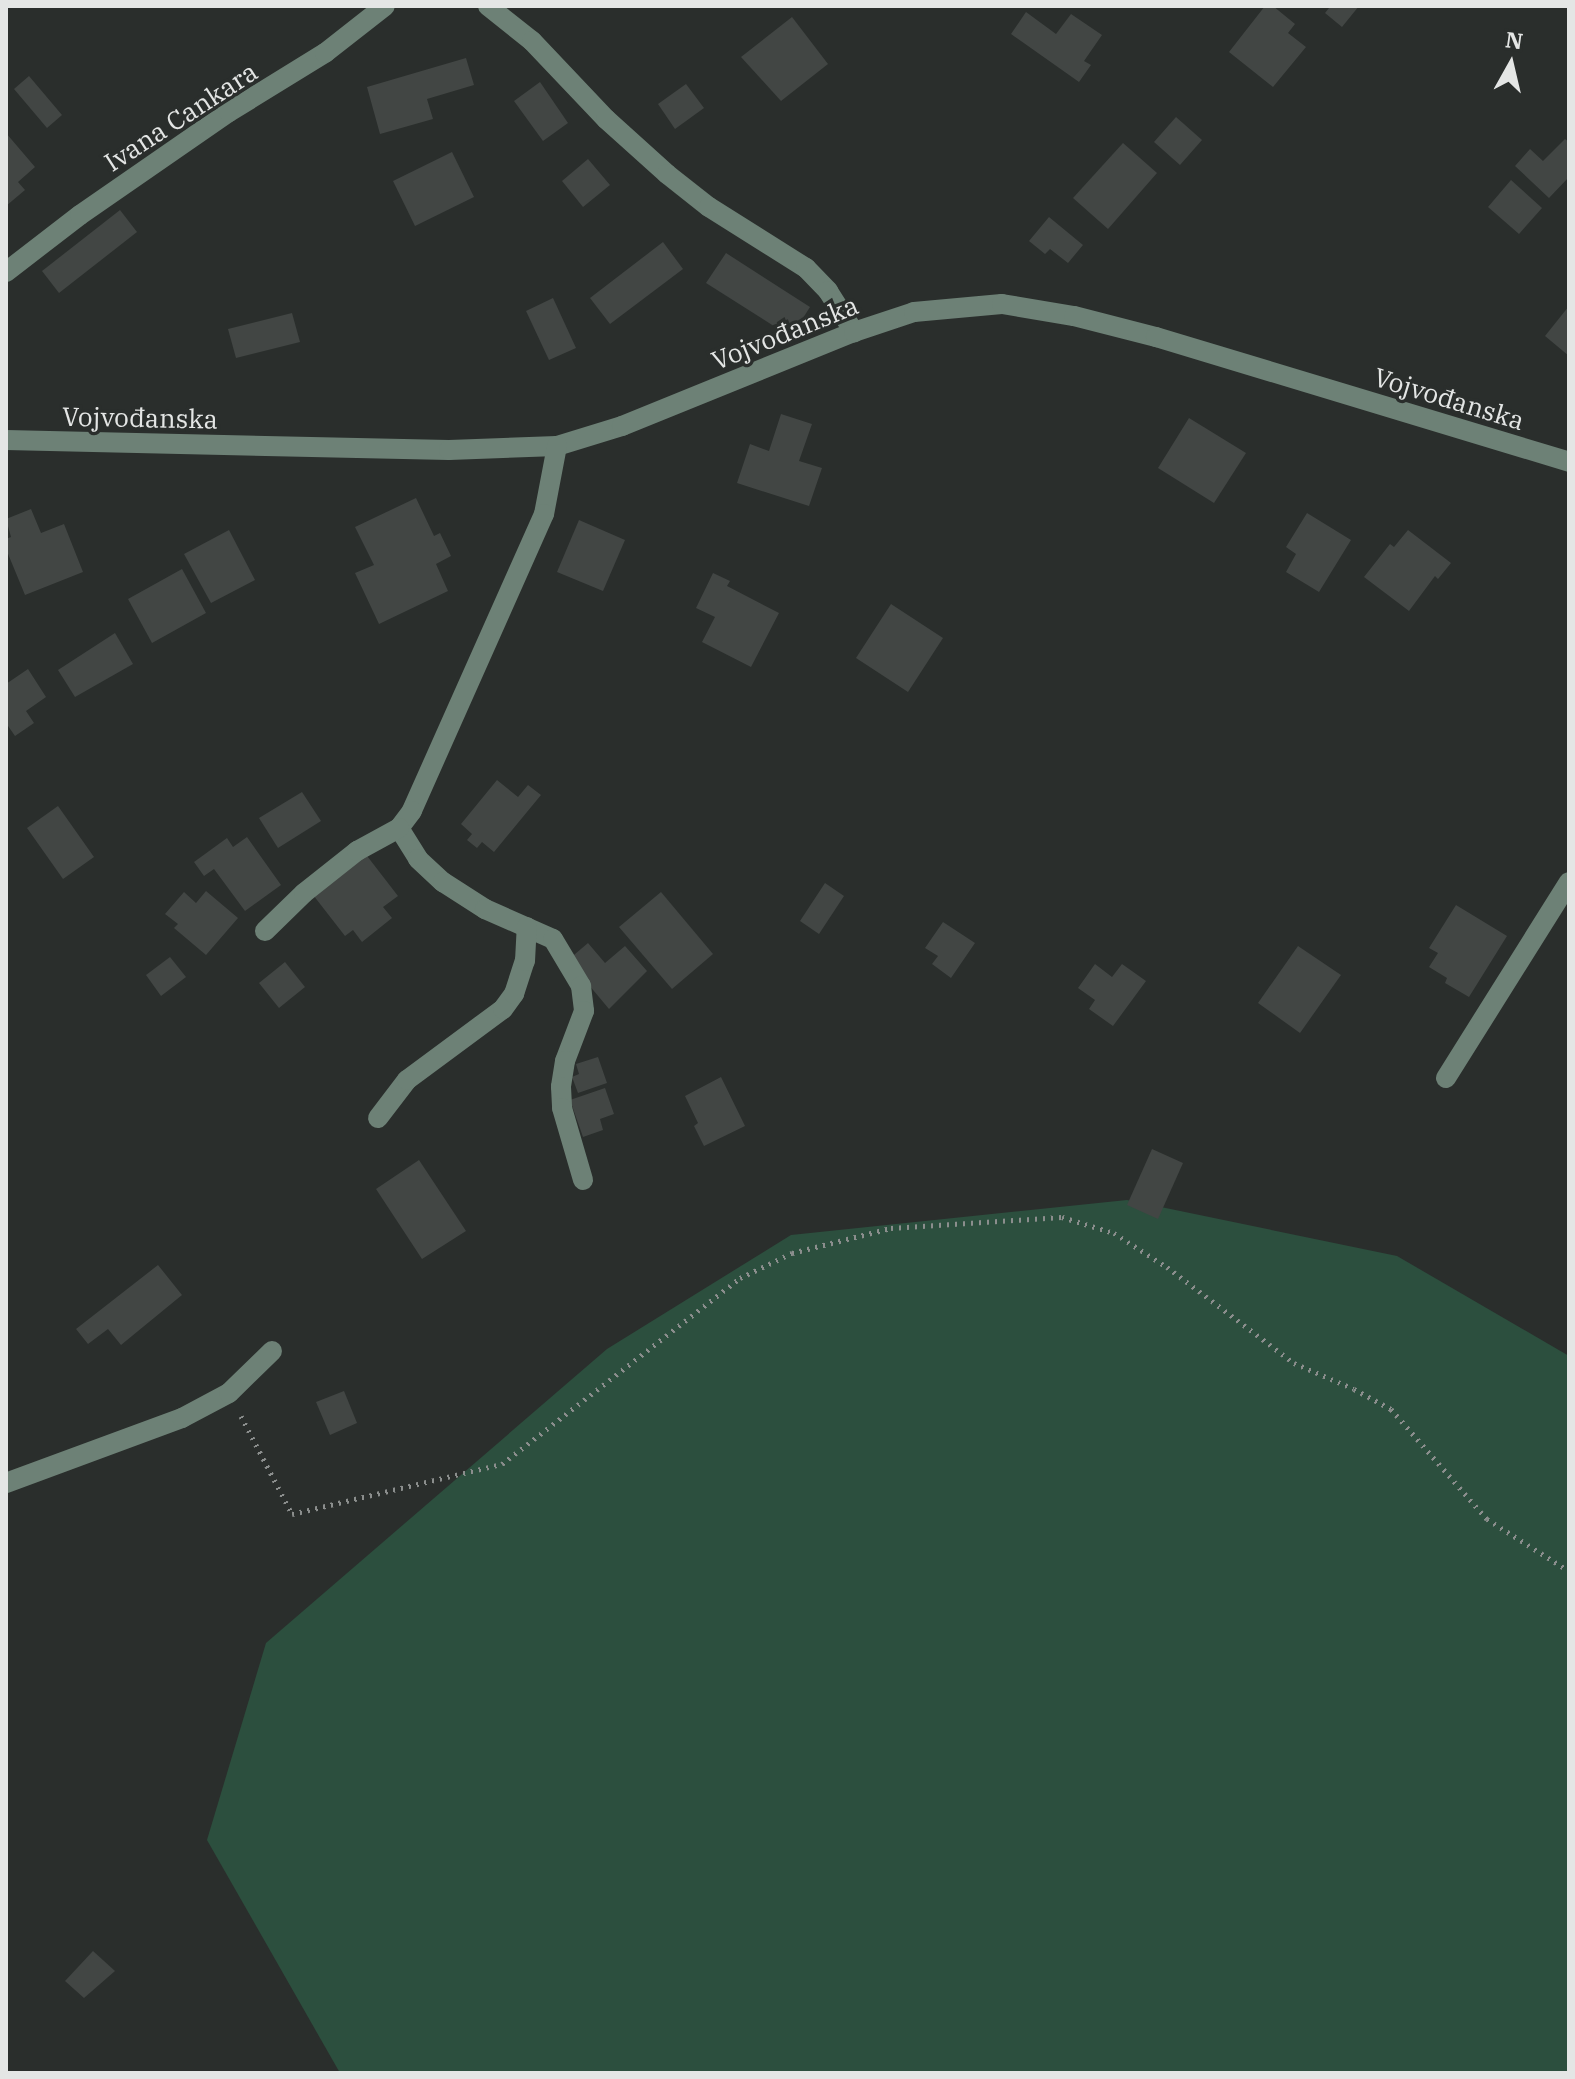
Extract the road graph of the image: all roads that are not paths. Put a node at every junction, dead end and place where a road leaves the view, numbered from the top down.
1 (385, 6) edge
2 (488, 6) edge
3 (6, 272) edge
4 (854, 332) junction
5 (6, 440) edge
6 (557, 446) junction
7 (1569, 462) edge
8 (399, 828) junction
9 (1569, 882) edge
10 (527, 927) junction
11 (265, 931) dead end
12 (1446, 1078) dead end
13 (378, 1118) dead end
14 (583, 1180) dead end
15 (272, 1351) dead end
16 (6, 1483) edge

1 - 3 street, Ivana Cankara
2 - 4 street
4 - 6 street, Vojvođanska
4 - 7 street, Vojvođanska
5 - 6 street, Vojvođanska
6 - 8 street
8 - 10 street
8 - 11 street
9 - 12 street
10 - 13 street
10 - 14 street
15 - 16 street

